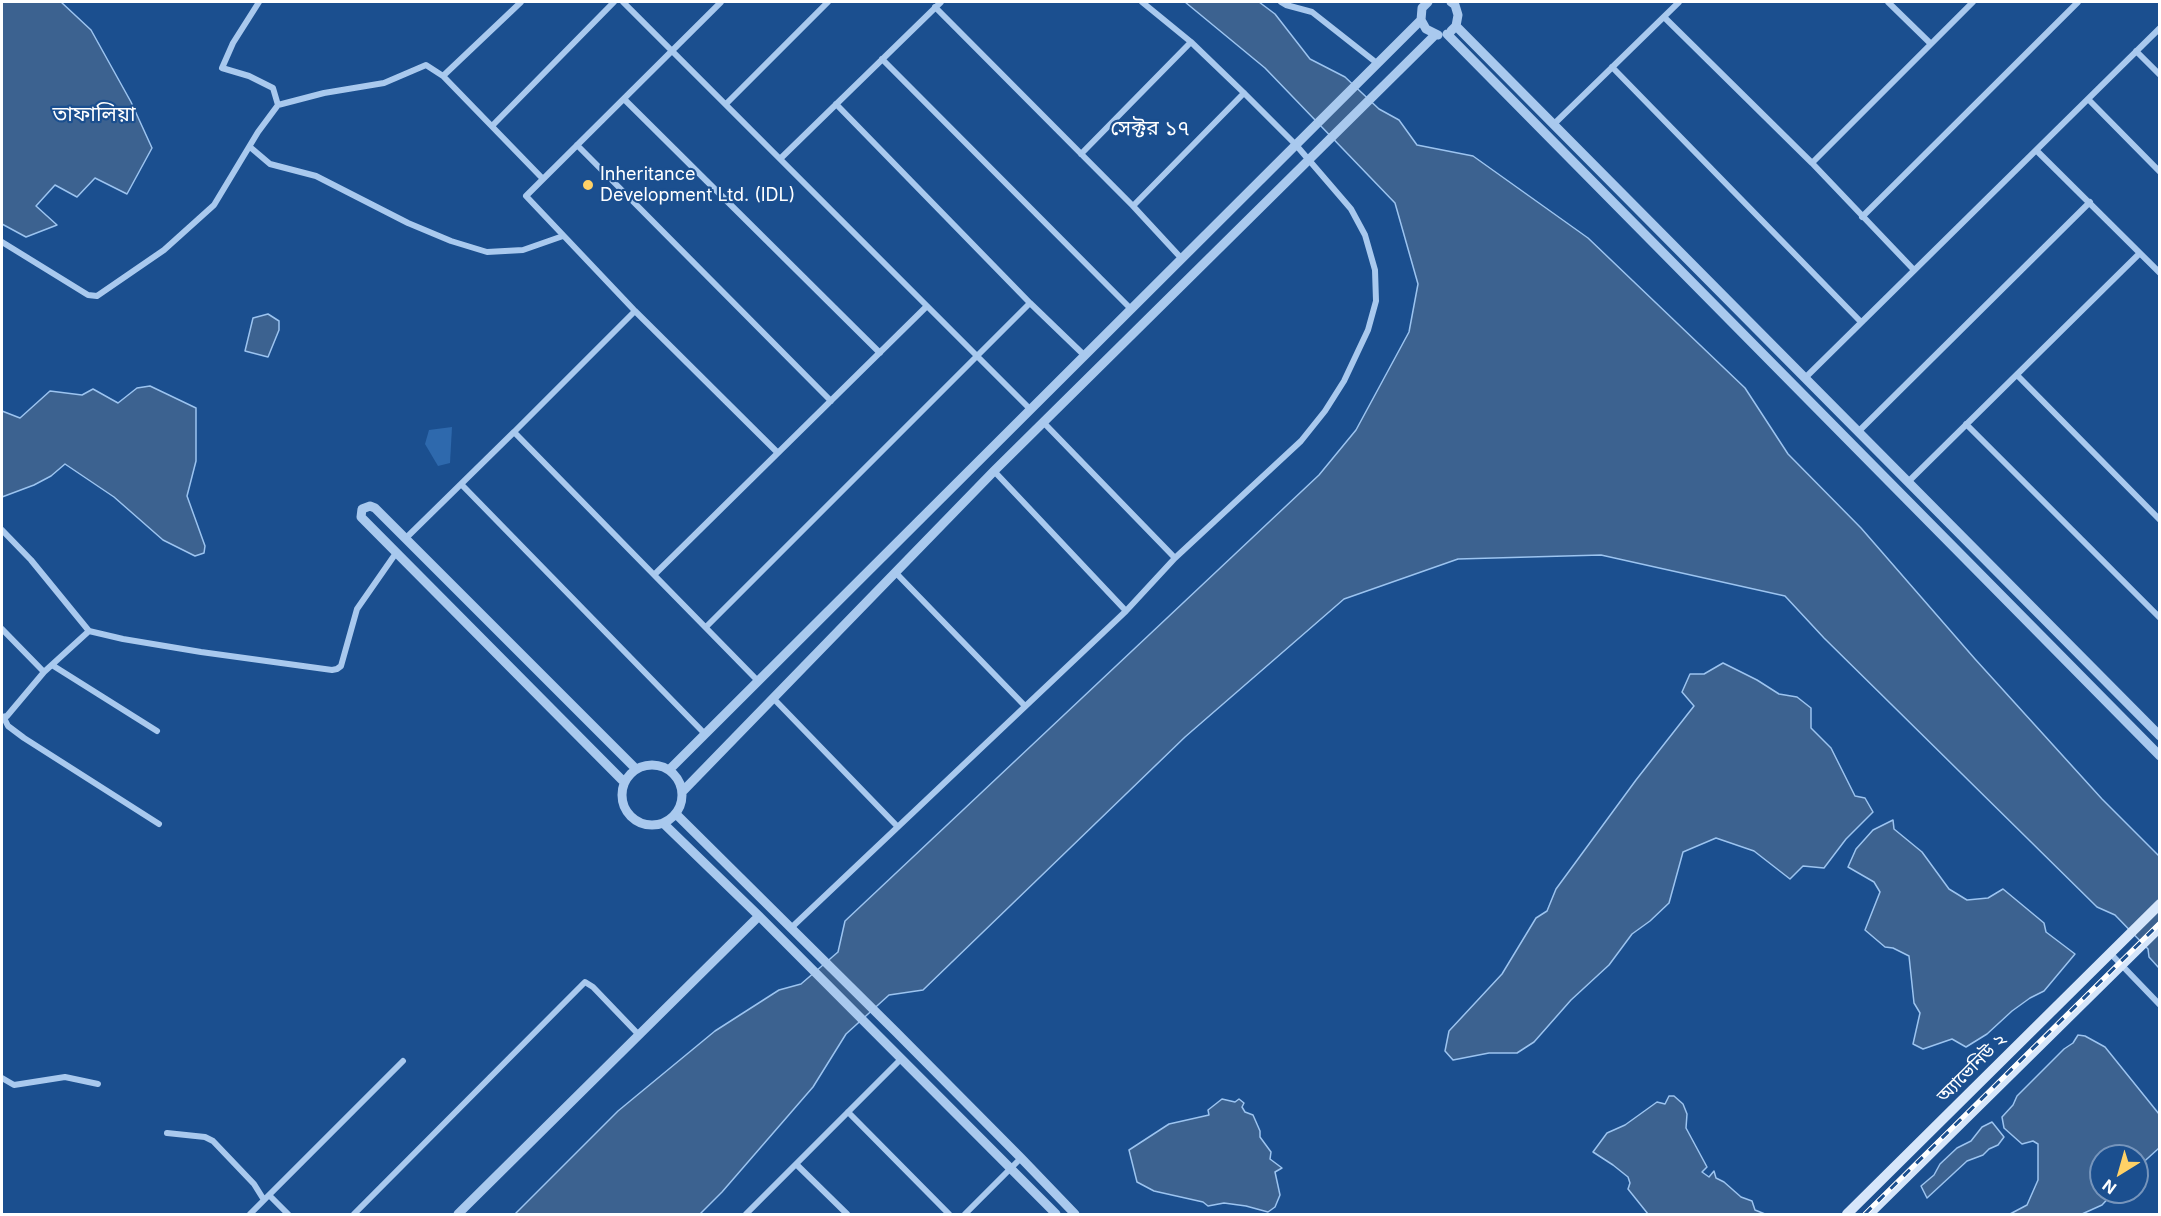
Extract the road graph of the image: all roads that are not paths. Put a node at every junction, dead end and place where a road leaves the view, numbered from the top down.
1 (259, 2) edge
2 (521, 2) edge
3 (614, 2) edge
4 (623, 2) edge
5 (721, 2) edge
6 (828, 2) edge
7 (940, 2) edge
8 (1142, 2) edge
9 (1281, 2) edge
10 (1465, 2) edge
11 (1679, 2) edge
12 (1888, 2) edge
13 (1973, 2) edge
14 (2078, 2) edge
15 (1422, 4) edge
16 (1454, 5) edge
17 (935, 7) junction
18 (1664, 17) junction
19 (1421, 21) junction
20 (1456, 26) junction
21 (2160, 28) edge
22 (1435, 34) junction
23 (1447, 34) junction
24 (1191, 42) junction
25 (1930, 43) junction
26 (673, 51) junction
27 (2136, 51) junction
28 (882, 59) junction
29 (1378, 64) junction
30 (1612, 67) junction
31 (2160, 75) edge
32 (443, 76) junction
33 (1244, 93) junction
34 (624, 99) junction
35 (2088, 99) junction
36 (726, 104) junction
37 (836, 104) junction
38 (278, 105) junction
39 (1553, 125) junction
40 (492, 126) junction
41 (1298, 144) junction
42 (577, 145) junction
43 (250, 147) junction
44 (2036, 150) junction
45 (1081, 154) junction
46 (1311, 157) junction
47 (780, 159) junction
48 (1812, 163) junction
49 (2160, 172) edge
50 (543, 179) junction
51 (2090, 202) junction
52 (1133, 206) junction
53 (1862, 217) junction
54 (563, 236) junction
55 (2, 242) edge
56 (2140, 253) junction
57 (1182, 259) junction
58 (1914, 270) junction
59 (2160, 273) edge
60 (1030, 303) junction
61 (927, 306) junction
62 (1131, 309) junction
63 (635, 311) junction
64 (1861, 322) junction
65 (879, 353) junction
66 (1085, 356) junction
67 (978, 357) junction
68 (2017, 375) junction
69 (1805, 378) junction
70 (831, 401) junction
71 (1031, 410) junction
72 (1044, 423) junction
73 (1966, 424) junction
74 (514, 432) junction
75 (1858, 432) junction
76 (778, 453) junction
77 (994, 471) junction
78 (1908, 482) junction
79 (462, 483) junction
80 (2160, 520) edge
81 (2, 530) edge
82 (405, 539) junction
83 (396, 553) junction
84 (1175, 558) junction
85 (895, 572) junction
86 (655, 574) junction
87 (1126, 610) junction
88 (2160, 618) edge
89 (706, 627) junction
90 (2, 629) edge
91 (89, 631) junction
92 (52, 665) junction
93 (44, 672) junction
94 (758, 681) junction
95 (773, 699) junction
96 (1025, 706) junction
97 (2, 717) edge
98 (157, 731) dead end
99 (705, 734) junction
100 (2160, 736) edge
101 (2160, 756) edge
102 (636, 769) junction
103 (669, 770) junction
104 (624, 782) junction
105 (682, 792) junction
106 (676, 814) junction
107 (663, 823) junction
108 (159, 824) dead end
109 (897, 826) junction
110 (2160, 904) edge
111 (759, 916) junction
112 (2160, 927) edge
113 (790, 928) junction
114 (2110, 953) junction
115 (2121, 964) junction
116 (2160, 1005) edge
117 (639, 1035) junction
118 (902, 1058) junction
119 (403, 1060) dead end
120 (2, 1078) edge
121 (98, 1084) dead end
122 (848, 1112) junction
123 (984, 1120) junction
124 (974, 1130) junction
125 (167, 1133) dead end
126 (1022, 1158) junction
127 (796, 1164) junction
128 (1012, 1167) junction
129 (269, 1195) junction
130 (264, 1200) junction
131 (250, 1215) edge
132 (288, 1215) edge
133 (354, 1215) edge
134 (458, 1215) edge
135 (746, 1215) edge
136 (847, 1215) edge
137 (949, 1215) edge
138 (964, 1215) edge
139 (1056, 1215) edge
140 (1075, 1215) edge
141 (1848, 1215) edge
142 (1869, 1215) edge

1 - 38 street
2 - 32 street
3 - 40 street
4 - 26 street
5 - 26 street
6 - 36 street
7 - 17 street
8 - 24 street
9 - 29 street
10 - 16 street
11 - 18 street
12 - 25 street
13 - 25 street
14 - 53 street
15 - 19 street
16 - 20 street
17 - 28 street
17 - 45 street
18 - 30 street
18 - 48 street
19 - 22 street
19 - 29 street
20 - 23 street
20 - 39 street
21 - 27 street
22 - 23 street
22 - 46 street
23 - 101 street
24 - 33 street
24 - 45 street
25 - 48 street
26 - 34 street
26 - 36 street
27 - 31 street
27 - 35 street
28 - 37 street
28 - 62 street
29 - 41 street
30 - 39 street
30 - 64 street
32 - 38 street
32 - 40 street
33 - 41 street
33 - 52 street
34 - 42 street
34 - 65 street
35 - 44 street
35 - 49 street
36 - 47 street
37 - 47 street
37 - 60 street
38 - 43 street
39 - 69 street
40 - 50 street
41 - 46 street
41 - 57 street
42 - 50 street
42 - 70 street
43 - 54 street
43 - 55 street
44 - 51 street
44 - 58 street
45 - 52 street
46 - 72 street
46 - 84 street
47 - 61 street
48 - 53 street
50 - 54 street
51 - 56 street
51 - 75 street
52 - 57 street
53 - 58 street
54 - 63 street
56 - 59 street
56 - 68 street
57 - 62 street
58 - 64 street
60 - 66 street
60 - 67 street
61 - 65 street
61 - 67 street
62 - 66 street
63 - 74 street
63 - 76 street
64 - 69 street
65 - 70 street
66 - 71 street
67 - 71 street
67 - 89 street
68 - 73 street
68 - 80 street
69 - 75 street
70 - 76 street
71 - 94 street
72 - 77 street
72 - 84 street
73 - 78 street
73 - 88 street
74 - 79 street
74 - 86 street
75 - 78 street
76 - 86 street
77 - 85 street
77 - 87 street
78 - 100 street
79 - 82 street
79 - 99 street
81 - 91 street
82 - 83 street
82 - 102 street
83 - 91 street
83 - 104 street
84 - 87 street
85 - 95 street
85 - 96 street
86 - 89 street
87 - 96 street
89 - 94 street
90 - 93 street
91 - 92 street
92 - 93 street
92 - 98 street
93 - 97 street
94 - 99 street
95 - 105 street
95 - 109 street
96 - 109 street
97 - 108 street
99 - 103 street
102 - 103 street
102 - 104 street
103 - 105 street
104 - 107 street
105 - 106 street
106 - 107 street
106 - 113 street
107 - 111 street
109 - 113 street
110 - 114 main road, অ্যাভেনিউ ২
111 - 117 street
111 - 118 street
112 - 115 main road, অ্যাভেনিউ ২
113 - 123 street
114 - 115 street
114 - 141 main road, অ্যাভেনিউ ২
115 - 116 street
115 - 142 main road, অ্যাভেনিউ ২
117 - 133 street
117 - 134 street
118 - 122 street
118 - 124 street
119 - 129 street
120 - 121 street
122 - 127 street
122 - 137 street
123 - 124 street
123 - 126 street
124 - 128 street
125 - 130 street
126 - 128 street
126 - 140 street
127 - 135 street
127 - 136 street
128 - 138 street
128 - 139 street
129 - 130 street
129 - 132 street
130 - 131 street

